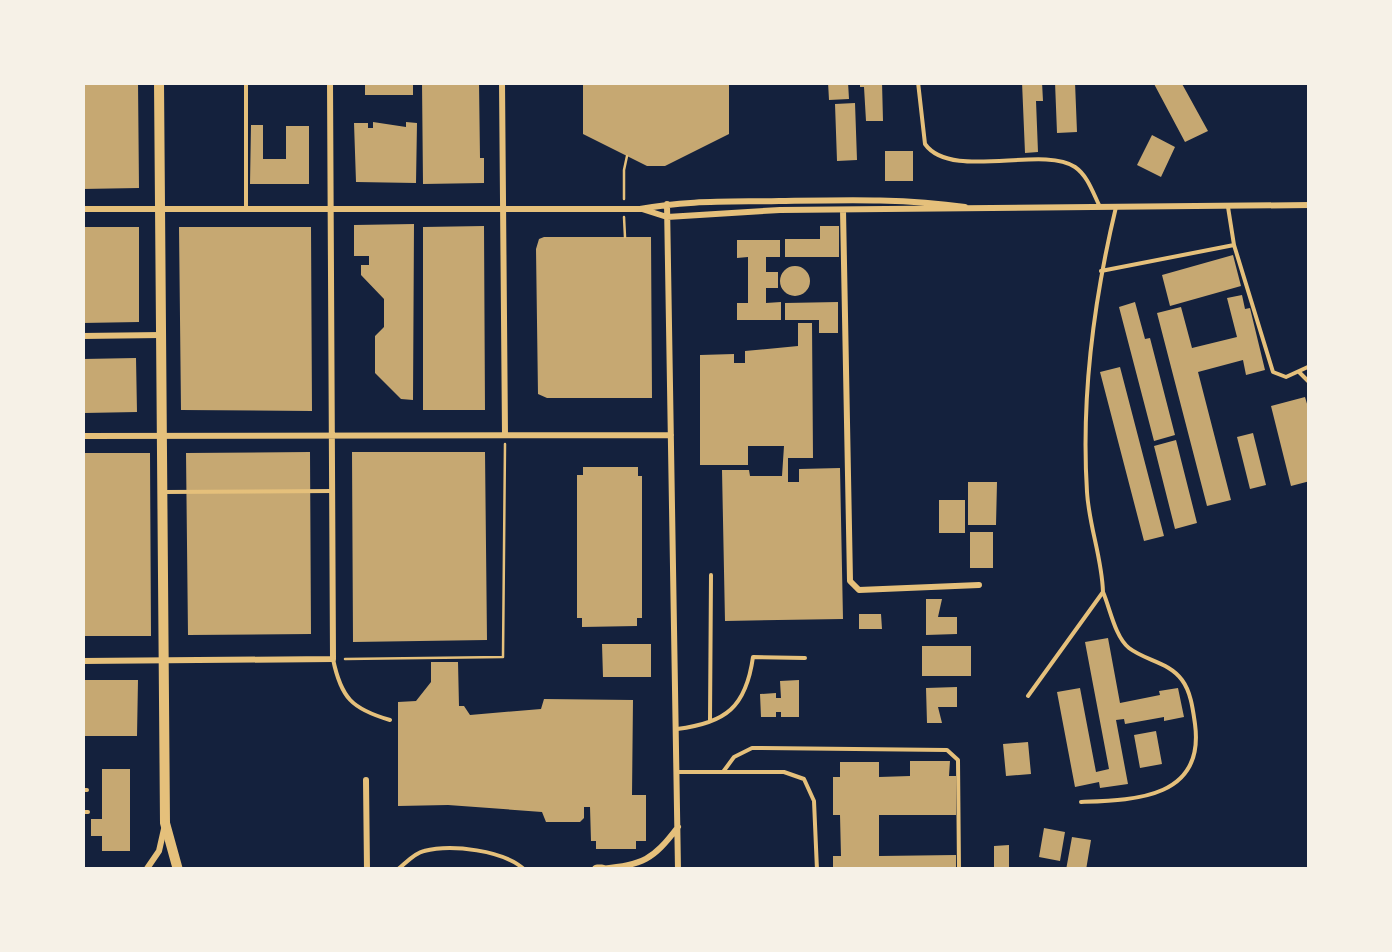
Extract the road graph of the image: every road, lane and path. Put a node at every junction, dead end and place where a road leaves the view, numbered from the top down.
1 (159, 82) edge
2 (246, 82) edge
3 (330, 82) edge
4 (502, 82) edge
5 (918, 82) edge
6 (628, 156) dead end
7 (667, 204) junction
8 (1310, 204) edge
9 (1100, 206) junction
10 (1116, 206) junction
11 (503, 207) junction
12 (965, 207) junction
13 (1228, 207) junction
14 (160, 208) junction
15 (246, 208) junction
16 (331, 208) junction
17 (640, 208) junction
18 (82, 209) edge
19 (842, 210) junction
20 (668, 217) junction
21 (625, 237) dead end
22 (1234, 245) junction
23 (1101, 271) junction
24 (162, 335) junction
25 (82, 336) edge
26 (1310, 366) edge
27 (1299, 372) junction
28 (1310, 383) edge
29 (333, 434) junction
30 (505, 435) junction
31 (672, 435) junction
32 (82, 436) edge
33 (162, 436) junction
34 (333, 491) junction
35 (163, 492) junction
36 (710, 575) dead end
37 (979, 585) dead end
38 (1104, 592) junction
39 (805, 658) dead end
40 (334, 659) junction
41 (165, 660) junction
42 (82, 662) edge
43 (1028, 696) dead end
44 (390, 720) dead end
45 (710, 723) junction
46 (676, 729) junction
47 (677, 772) junction
48 (723, 772) junction
49 (366, 780) dead end
50 (1081, 802) dead end
51 (166, 822) junction
52 (678, 826) junction
53 (600, 869) edge
54 (146, 870) edge
55 (178, 870) edge
56 (367, 870) edge
57 (397, 870) edge
58 (525, 870) edge
59 (678, 870) edge
60 (817, 870) edge
61 (959, 870) edge

1 - 14 main road
2 - 15 lane
3 - 16 street
4 - 11 street
5 - 9 lane
6 - 21 path
7 - 12 street
7 - 17 street
7 - 20 street
8 - 13 street
9 - 10 street
9 - 12 street
10 - 13 street
10 - 23 lane
11 - 16 street
11 - 17 street
11 - 30 street
12 - 19 street
13 - 22 lane
14 - 15 street
14 - 18 street
14 - 24 main road
15 - 16 street
16 - 29 street
17 - 20 street
19 - 20 street
19 - 37 street
20 - 31 street
22 - 23 lane
22 - 27 lane
23 - 38 lane
24 - 25 street
24 - 33 main road
26 - 27 lane
27 - 28 lane
29 - 30 street
29 - 33 street
29 - 34 street
30 - 31 street
30 - 40 path
31 - 46 street
32 - 33 street
33 - 35 main road
34 - 35 lane
34 - 40 street
35 - 41 main road
36 - 45 lane
38 - 43 lane
38 - 50 lane
39 - 45 lane
40 - 41 street
40 - 44 lane
41 - 42 street
41 - 51 main road
45 - 46 lane
46 - 47 street
47 - 48 lane
47 - 52 street
48 - 60 lane
48 - 61 lane
49 - 56 street
51 - 54 street
51 - 55 main road
52 - 53 street
52 - 59 street
57 - 58 lane

